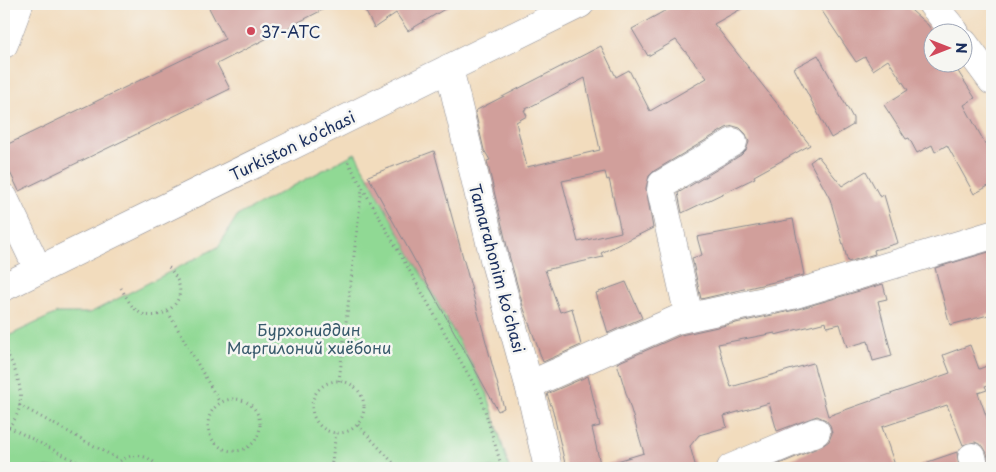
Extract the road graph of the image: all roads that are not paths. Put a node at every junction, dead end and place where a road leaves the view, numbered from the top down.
1 (20, 4) edge
2 (580, 4) edge
3 (932, 4) edge
4 (947, 22) edge
5 (4, 44) edge
6 (974, 57) edge
7 (449, 68) junction
8 (992, 81) edge
9 (733, 142) dead end
10 (4, 198) edge
11 (992, 235) edge
12 (38, 269) junction
13 (4, 287) edge
14 (688, 317) junction
15 (530, 385) junction
16 (816, 432) dead end
17 (548, 468) edge
18 (731, 468) edge

1 - 5 street
2 - 7 street, Turkiston ko’chasi
3 - 4 street
6 - 8 street
7 - 12 street, Turkiston ko’chasi
7 - 15 street, Tamarahonim koʻchasi
9 - 14 street
10 - 12 street
11 - 14 street
12 - 13 street, Turkiston ko’chasi
14 - 15 street
15 - 17 street, Tamarahonim koʻchasi
16 - 18 street

